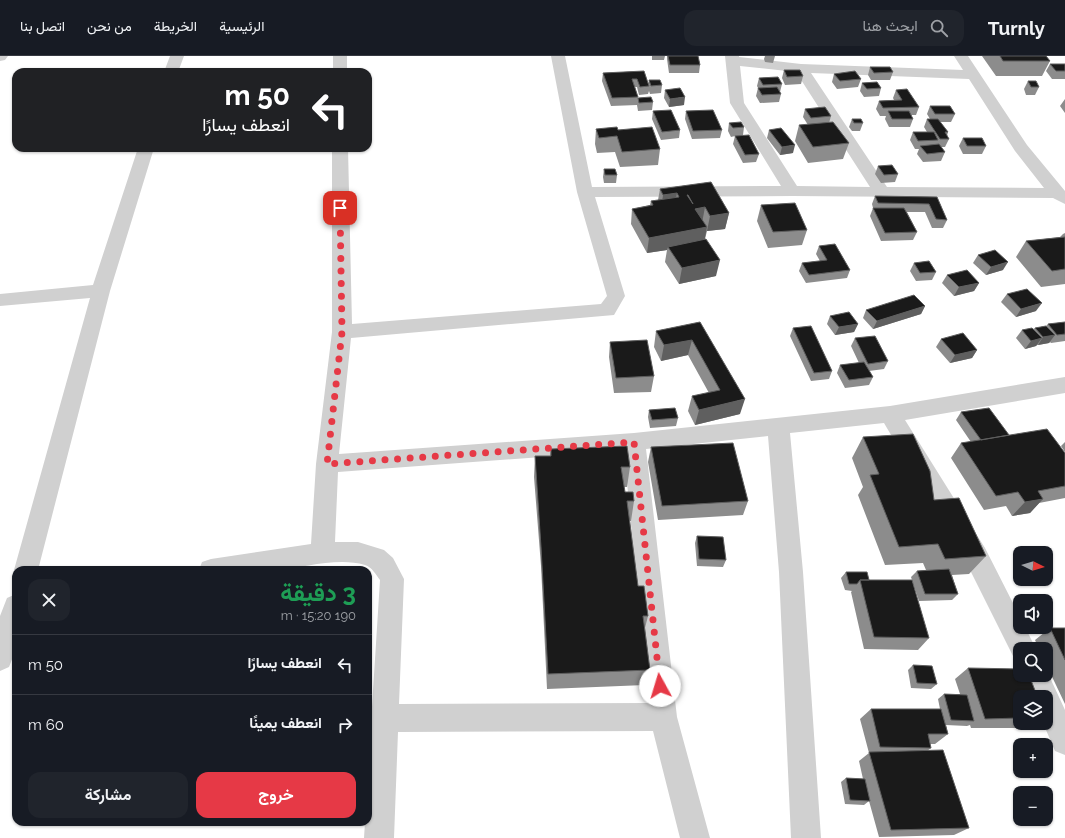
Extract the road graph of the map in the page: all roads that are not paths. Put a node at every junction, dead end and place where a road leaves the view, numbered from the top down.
1 (177, 56) edge
2 (340, 56) edge
3 (558, 56) edge
4 (961, 56) edge
5 (733, 58) edge
6 (172, 68) edge
7 (340, 68) edge
8 (801, 68) junction
9 (971, 75) junction
10 (145, 152) edge
11 (340, 152) edge
12 (792, 191) junction
13 (585, 192) junction
14 (882, 192) junction
15 (1061, 196) edge
16 (101, 291) junction
17 (0, 300) edge
18 (342, 332) junction
19 (1064, 386) edge
20 (890, 414) junction
21 (778, 426) junction
22 (634, 442) junction
23 (327, 464) junction
24 (322, 554) junction
25 (27, 566) edge
26 (239, 566) edge
27 (12, 599) edge
28 (0, 601) edge
29 (12, 619) edge
30 (1019, 642) edge
31 (0, 658) edge
32 (1053, 714) edge
33 (663, 716) junction
34 (385, 718) junction
35 (1065, 741) edge
36 (379, 838) edge
37 (694, 838) edge
38 (806, 838) edge

1 - 6 street
2 - 7 street
3 - 13 street
4 - 9 street
5 - 8 street
5 - 12 street
8 - 9 street
8 - 14 street
9 - 15 street
10 - 16 street
11 - 18 street
12 - 13 street
12 - 14 street
13 - 18 street
14 - 15 street
16 - 17 street
16 - 25 street
18 - 23 street
19 - 20 street
20 - 21 street
20 - 30 street
21 - 22 street
21 - 38 street
22 - 23 street
22 - 33 street
23 - 24 street
24 - 26 street
24 - 34 street
27 - 28 street
29 - 31 street
32 - 35 street
33 - 34 street
33 - 37 street
34 - 36 street

